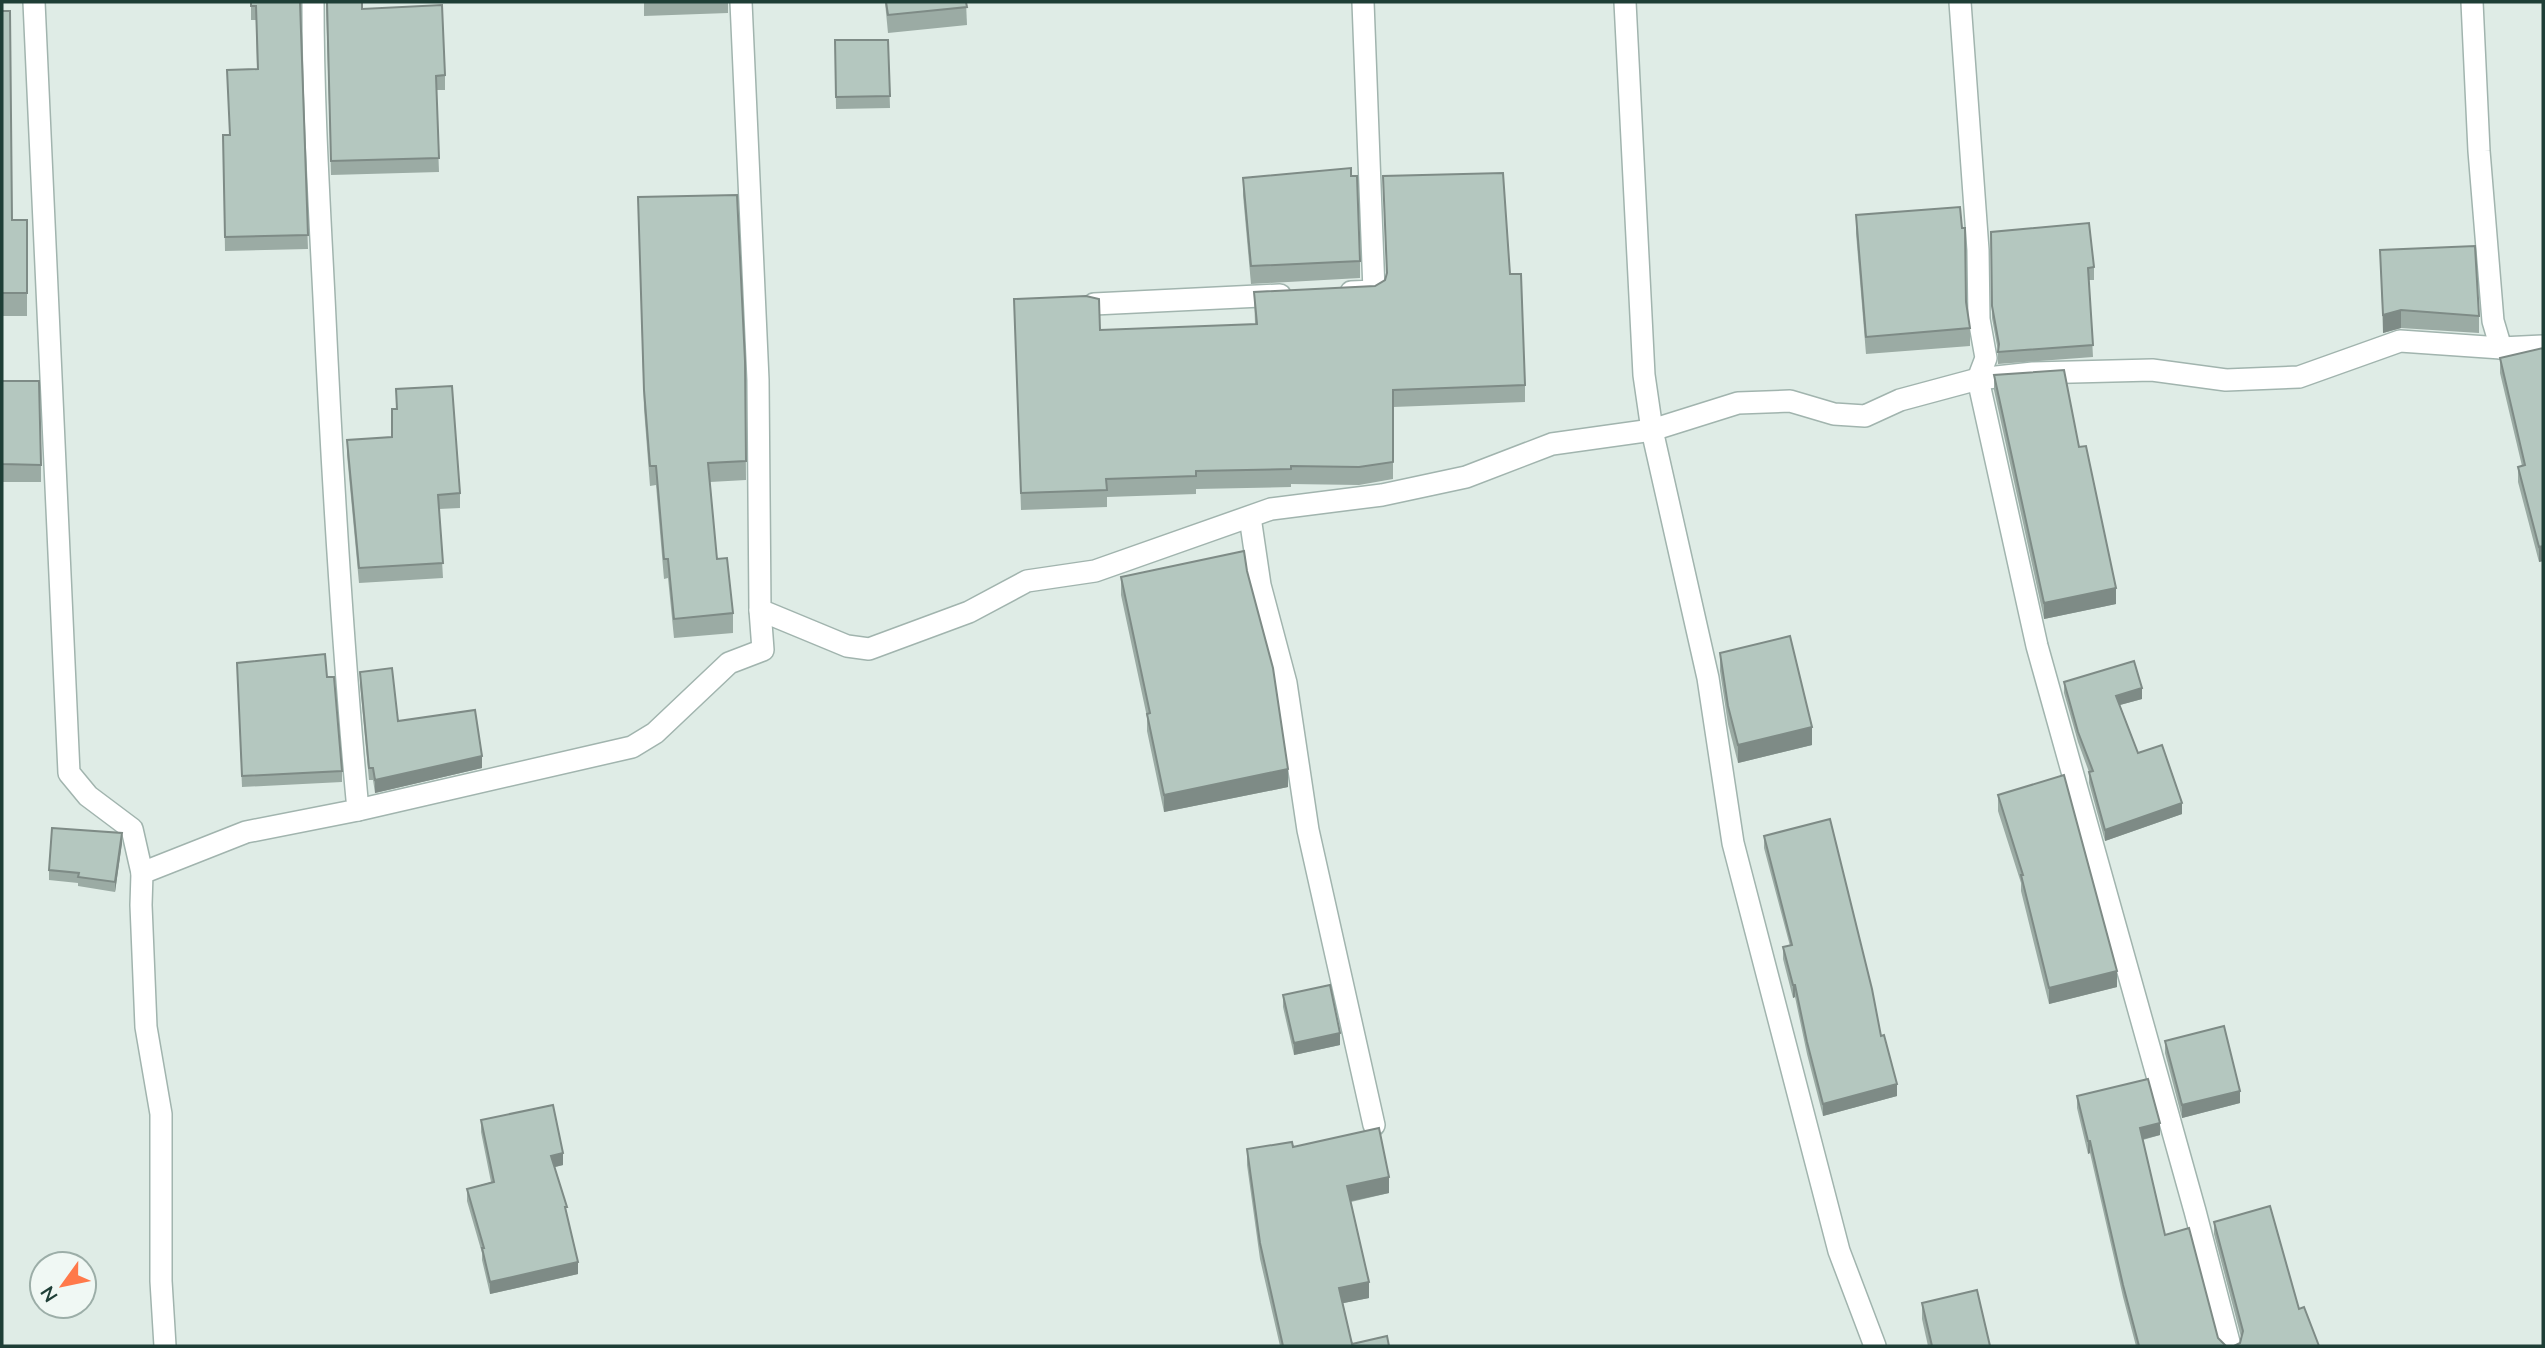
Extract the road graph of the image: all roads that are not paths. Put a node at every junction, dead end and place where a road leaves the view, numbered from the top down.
1 (34, 2) edge
2 (313, 2) edge
3 (741, 2) edge
4 (1363, 2) edge
5 (1625, 2) edge
6 (1960, 2) edge
7 (2472, 2) edge
8 (1334, 293) edge
9 (1294, 295) edge
10 (1094, 304) edge
11 (2543, 346) edge
12 (2501, 348) junction
13 (1978, 379) junction
14 (1652, 430) junction
15 (1250, 517) junction
16 (761, 610) junction
17 (358, 810) junction
18 (142, 873) junction
19 (1374, 1125) dead end
20 (165, 1346) edge
21 (1875, 1346) edge
22 (2230, 1346) edge

1 - 18 street
2 - 17 street
3 - 16 street
4 - 8 street
5 - 14 street
6 - 13 street
7 - 12 street
9 - 10 street
11 - 12 street
12 - 13 street
13 - 14 street
13 - 22 street
14 - 15 street
14 - 21 street
15 - 16 street
15 - 19 street
16 - 17 street
17 - 18 street
18 - 20 street

